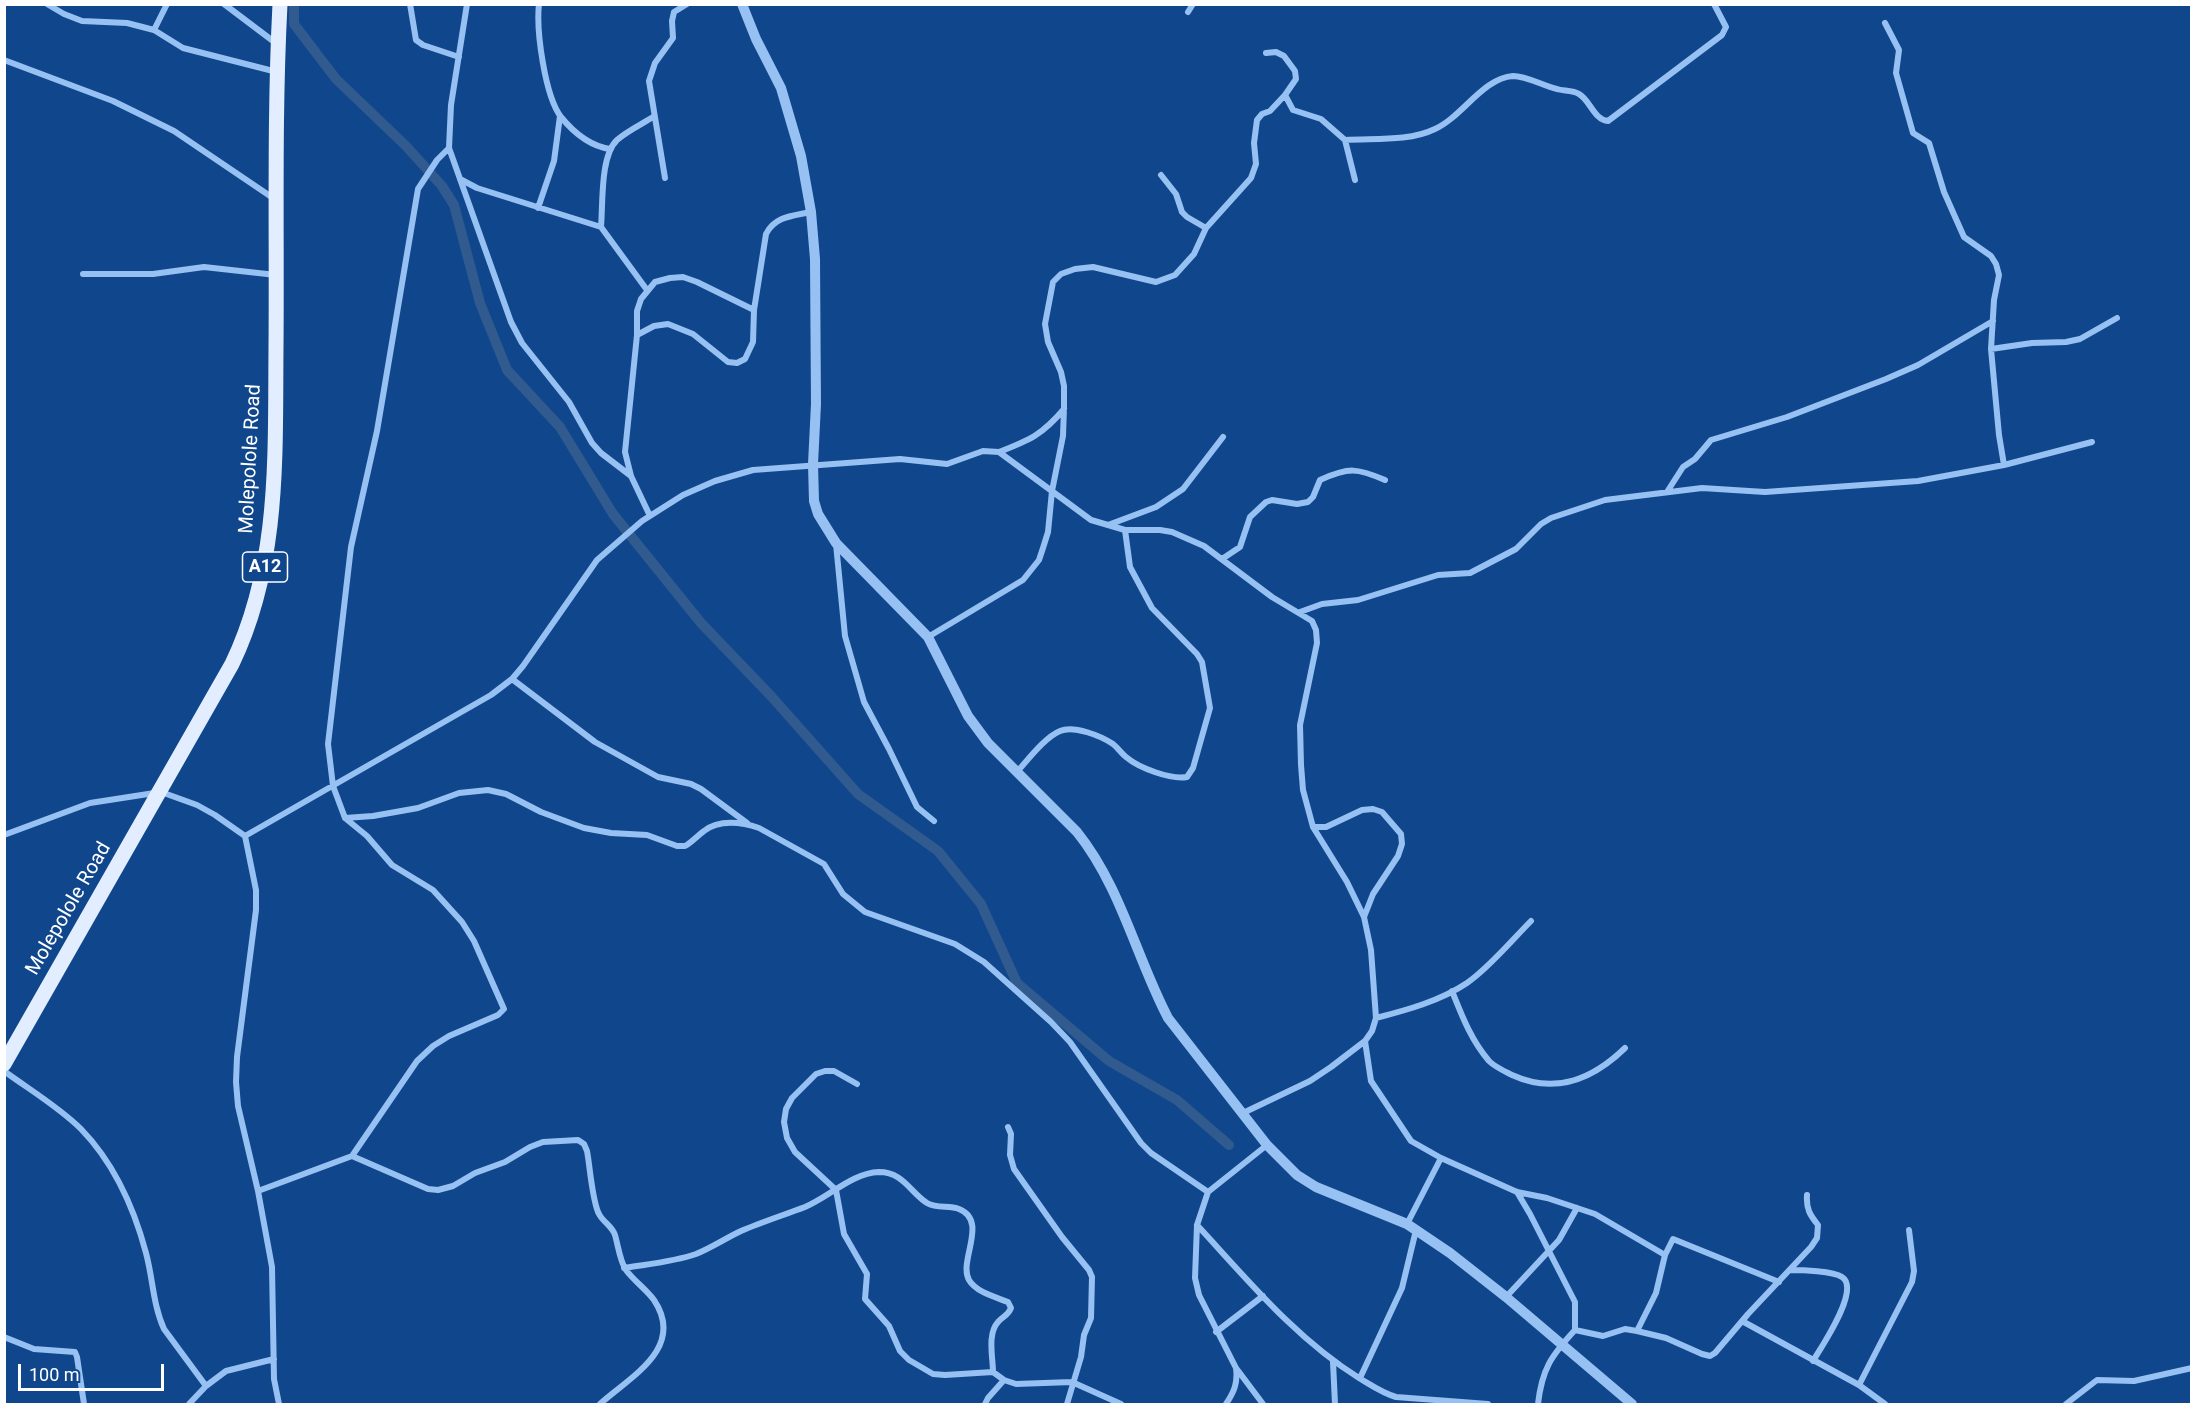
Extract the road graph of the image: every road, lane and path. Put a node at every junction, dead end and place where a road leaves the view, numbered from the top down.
1 (47, 4) edge
2 (167, 4) edge
3 (224, 4) edge
4 (280, 4) edge
5 (410, 4) edge
6 (468, 4) edge
7 (539, 4) edge
8 (687, 4) edge
9 (742, 4) edge
10 (1193, 4) edge
11 (1714, 4) edge
12 (1188, 12) dead end
13 (1885, 23) dead end
14 (154, 30) junction
15 (278, 44) junction
16 (1266, 53) dead end
17 (459, 57) junction
18 (4, 60) edge
19 (278, 72) junction
20 (1286, 95) junction
21 (561, 116) junction
22 (653, 117) junction
23 (1345, 140) junction
24 (449, 148) junction
25 (610, 149) junction
26 (1161, 175) dead end
27 (665, 178) dead end
28 (459, 179) junction
29 (1355, 180) dead end
30 (276, 200) junction
31 (538, 208) junction
32 (811, 212) junction
33 (601, 227) junction
34 (1206, 228) junction
35 (83, 274) dead end
36 (277, 275) junction
37 (647, 290) junction
38 (754, 310) junction
39 (2117, 318) dead end
40 (1993, 321) junction
41 (637, 335) junction
42 (1992, 349) junction
43 (1064, 408) junction
44 (1223, 437) dead end
45 (2092, 442) dead end
46 (999, 452) junction
47 (813, 464) junction
48 (2004, 465) junction
49 (631, 476) junction
50 (1385, 480) dead end
51 (1052, 491) junction
52 (1667, 492) junction
53 (650, 516) junction
54 (1107, 526) junction
55 (1125, 530) junction
56 (836, 543) junction
57 (1222, 559) junction
58 (1300, 612) junction
59 (928, 637) junction
60 (512, 679) junction
61 (1016, 773) junction
62 (333, 786) junction
63 (161, 792) junction
64 (345, 818) junction
65 (934, 821) dead end
66 (748, 824) junction
67 (1312, 827) junction
68 (4, 835) edge
69 (245, 837) junction
70 (1364, 917) junction
71 (1532, 921) dead end
72 (1452, 991) junction
73 (1376, 1018) junction
74 (1365, 1041) junction
75 (1625, 1048) dead end
76 (6, 1056) edge
77 (4, 1071) edge
78 (857, 1084) dead end
79 (1243, 1113) junction
80 (1008, 1127) dead end
81 (1267, 1144) junction
82 (352, 1156) junction
83 (1441, 1158) junction
84 (836, 1190) junction
85 (258, 1191) junction
86 (1208, 1192) junction
87 (1517, 1192) junction
88 (1807, 1195) dead end
89 (1577, 1208) junction
90 (1197, 1224) junction
91 (1411, 1227) junction
92 (1909, 1230) dead end
93 (1548, 1252) junction
94 (1665, 1255) junction
95 (624, 1268) junction
96 (1790, 1270) junction
97 (1779, 1282) junction
98 (1263, 1296) junction
99 (1506, 1297) junction
100 (1742, 1321) junction
101 (1575, 1330) junction
102 (1637, 1331) junction
103 (1216, 1332) junction
104 (4, 1337) edge
105 (1561, 1345) junction
106 (274, 1359) junction
107 (1813, 1361) junction
108 (1334, 1362) junction
109 (1236, 1368) junction
110 (2192, 1368) edge
111 (993, 1372) junction
112 (1360, 1378) junction
113 (1004, 1380) junction
114 (1072, 1382) junction
115 (1859, 1385) junction
116 (206, 1386) junction
117 (84, 1404) edge
118 (189, 1404) edge
119 (279, 1404) edge
120 (600, 1404) edge
121 (985, 1404) edge
122 (1067, 1404) edge
123 (1121, 1404) edge
124 (1226, 1404) edge
125 (1263, 1404) edge
126 (1335, 1404) edge
127 (1488, 1404) edge
128 (1538, 1404) edge
129 (1632, 1404) edge
130 (1885, 1404) edge
131 (2066, 1404) edge

1 - 14 street
2 - 14 street
3 - 15 street
4 - 15 main road, Molepolole Road / A12
5 - 17 street
6 - 17 street
7 - 21 street
8 - 22 street
9 - 32 street
10 - 12 street
11 - 23 street
13 - 40 street
14 - 19 street
15 - 19 main road, Molepolole Road / A12
16 - 20 street
17 - 24 street
18 - 30 street
19 - 30 main road, Molepolole Road / A12
20 - 23 street
20 - 34 street
21 - 25 street
21 - 31 street
22 - 25 street
22 - 27 street
23 - 29 street
24 - 28 street
24 - 62 street
25 - 33 street
26 - 34 street
28 - 31 street
28 - 49 street
30 - 36 main road, Molepolole Road / A12
31 - 33 street
32 - 38 street
32 - 47 street
33 - 37 street
34 - 43 street
35 - 36 street
36 - 63 main road, Molepolole Road / A12
37 - 38 street
37 - 41 street
38 - 41 street
39 - 42 street
40 - 42 street
40 - 52 street
41 - 49 street
42 - 48 street
43 - 46 street
43 - 51 street
44 - 54 street
45 - 48 street
46 - 47 street
46 - 51 street
47 - 53 street
47 - 56 street
48 - 52 street
49 - 53 street
50 - 57 street
51 - 54 street
51 - 59 street
52 - 58 street
53 - 60 street
54 - 55 street
55 - 57 street
55 - 61 street
56 - 59 street
56 - 65 street
57 - 58 street
58 - 67 street
59 - 61 street
60 - 62 street
60 - 66 street
61 - 79 street
62 - 64 street
62 - 69 street
63 - 68 street
63 - 69 street
63 - 76 main road, Molepolole Road / A12
64 - 66 street
64 - 82 street
66 - 86 street
67 - 70 street
67 - 70 street
69 - 85 street
70 - 73 street
71 - 72 street
72 - 73 street
72 - 75 street
73 - 74 street
74 - 79 street
74 - 83 street
77 - 116 street
78 - 84 street
79 - 81 street
80 - 114 street
81 - 86 street
81 - 91 street
82 - 85 street
82 - 95 street
83 - 87 street
83 - 91 street
84 - 95 street
84 - 111 street
84 - 111 street
85 - 106 street
86 - 90 street
87 - 89 street
87 - 93 street
88 - 96 street
89 - 93 street
89 - 94 street
90 - 98 street
90 - 103 street
91 - 99 street
91 - 112 street
92 - 115 street
93 - 99 street
93 - 101 street
94 - 97 street
94 - 102 street
95 - 120 street
96 - 97 street
96 - 107 street
97 - 100 street
98 - 103 street
98 - 108 street
99 - 105 street
100 - 102 street
100 - 107 street
101 - 102 street
101 - 105 street
103 - 109 street
104 - 117 street
105 - 128 street
105 - 129 street
106 - 116 street
106 - 119 street
107 - 115 street
108 - 112 street
108 - 126 street
109 - 124 street
109 - 125 street
110 - 131 street
111 - 113 street
112 - 127 street
113 - 114 street
113 - 121 street
114 - 122 street
114 - 123 street
115 - 130 street
116 - 118 street

